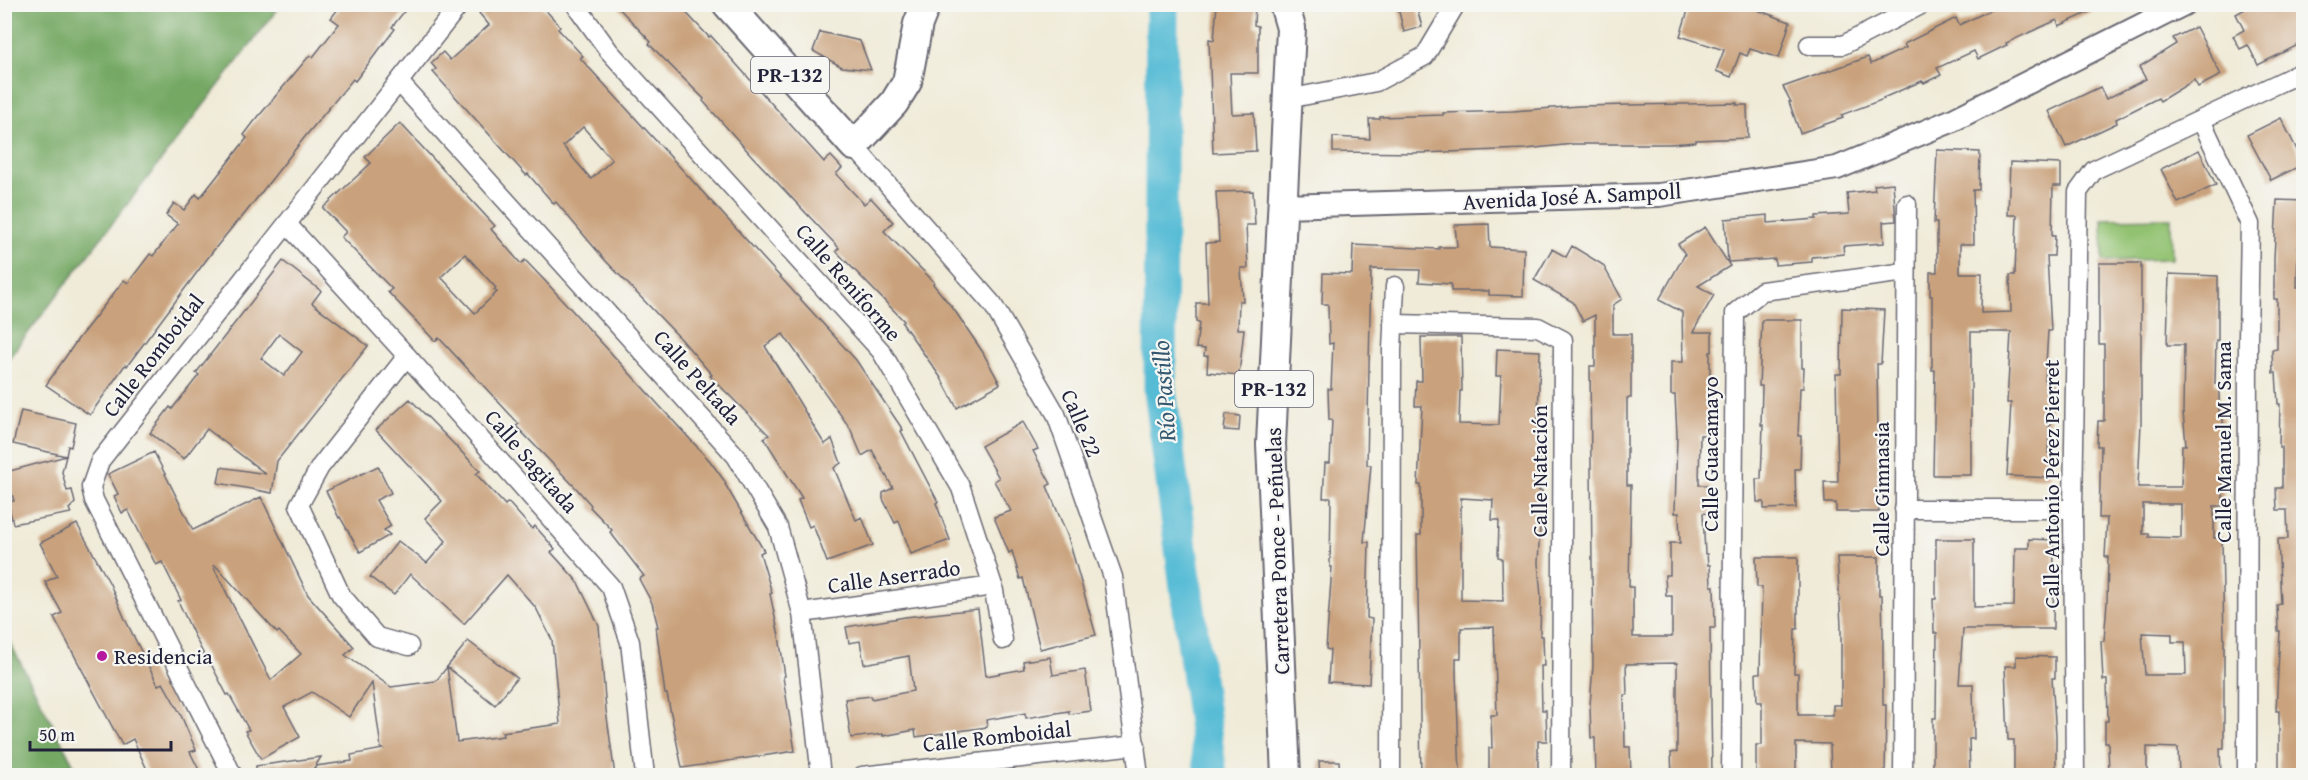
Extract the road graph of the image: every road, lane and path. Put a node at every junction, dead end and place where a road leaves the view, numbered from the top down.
1 (460, 4) edge
2 (575, 4) edge
3 (727, 4) edge
4 (926, 4) edge
5 (1284, 4) edge
6 (1456, 4) edge
7 (1923, 4) edge
8 (2184, 4) edge
9 (1809, 45) dead end
10 (2304, 71) edge
11 (399, 82) junction
12 (1287, 99) junction
13 (2201, 120) junction
14 (854, 146) junction
15 (1907, 204) dead end
16 (1282, 206) junction
17 (287, 224) junction
18 (1906, 272) junction
19 (1395, 286) dead end
20 (1393, 324) junction
21 (407, 356) junction
22 (1904, 509) junction
23 (2073, 509) junction
24 (993, 586) junction
25 (802, 613) junction
26 (1003, 640) dead end
27 (409, 646) dead end
28 (1136, 745) junction
29 (233, 776) edge
30 (645, 776) edge
31 (821, 776) edge
32 (862, 776) edge
33 (1139, 776) edge
34 (1286, 776) edge
35 (1391, 776) edge
36 (1561, 776) edge
37 (1731, 776) edge
38 (1903, 776) edge
39 (2075, 776) edge
40 (2247, 776) edge

1 - 11 street, Calle Romboidal
2 - 24 street, Calle Reniforme
3 - 14 main road, PR-132
4 - 14 main road
5 - 12 main road, Carretera Ponce - Peñuelas / PR-132
6 - 12 street
7 - 9 street
8 - 16 street, Avenida José A. Sampoll
10 - 13 street
11 - 17 street, Calle Romboidal
11 - 25 street, Calle Peltada
12 - 16 main road, Carretera Ponce - Peñuelas / PR-132
13 - 23 street, Calle Antonio Pérez Pierret
13 - 40 street, Calle Manuel M. Sama
14 - 28 street, Calle 22
15 - 18 street, Calle Gimnasia
16 - 34 main road, Carretera Ponce - Peñuelas / PR-132
17 - 21 street, Calle Sagitada
17 - 29 street, Calle Romboidal
18 - 22 street, Calle Gimnasia
18 - 37 street, Calle Guacamayo
19 - 20 street
20 - 35 street
20 - 36 street, Calle Natación
21 - 27 street
21 - 30 street, Calle Sagitada
22 - 23 street
22 - 38 street, Calle Gimnasia
23 - 39 street, Calle Antonio Pérez Pierret
24 - 25 street, Calle Aserrado
24 - 26 street, Calle Reniforme
25 - 31 street, Calle Peltada
28 - 32 street, Calle Romboidal
28 - 33 street, Calle 22

